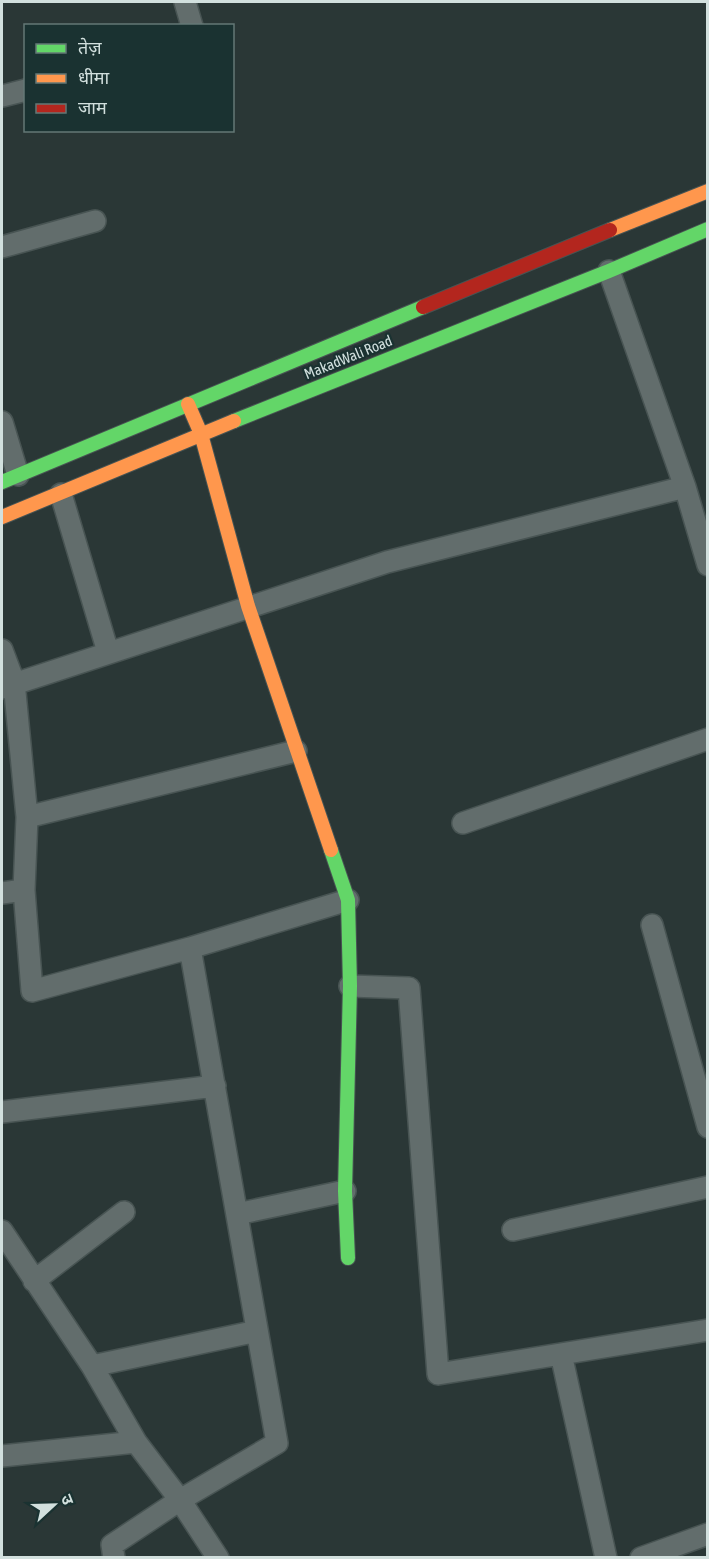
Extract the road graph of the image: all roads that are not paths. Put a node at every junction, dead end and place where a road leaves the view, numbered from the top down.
1 (185, 2) edge
2 (191, 24) edge
3 (24, 90) edge
4 (2, 96) edge
5 (708, 191) edge
6 (95, 221) dead end
7 (708, 229) edge
8 (2, 247) edge
9 (609, 271) junction
10 (188, 404) junction
11 (2, 422) edge
12 (201, 434) junction
13 (10, 478) edge
14 (685, 487) junction
15 (61, 494) junction
16 (2, 517) edge
17 (708, 565) edge
18 (248, 606) junction
19 (2, 650) edge
20 (108, 652) junction
21 (8, 685) edge
22 (708, 739) edge
23 (296, 751) junction
24 (27, 817) junction
25 (463, 823) dead end
26 (24, 890) junction
27 (2, 893) edge
28 (348, 900) junction
29 (652, 925) dead end
30 (190, 948) junction
31 (350, 986) junction
32 (215, 1086) junction
33 (2, 1112) edge
34 (708, 1127) edge
35 (708, 1187) edge
36 (345, 1191) junction
37 (124, 1212) dead end
38 (237, 1214) junction
39 (513, 1230) dead end
40 (2, 1231) edge
41 (348, 1258) dead end
42 (34, 1281) junction
43 (708, 1330) edge
44 (257, 1331) junction
45 (561, 1354) junction
46 (92, 1366) junction
47 (136, 1442) junction
48 (2, 1456) edge
49 (180, 1500) junction
50 (708, 1534) edge
51 (114, 1557) edge
52 (218, 1557) edge
53 (606, 1557) edge
54 (641, 1557) edge

1 - 2 street
3 - 4 street
5 - 10 street
6 - 8 street
7 - 9 street, MakadWali Road
9 - 12 street, MakadWali Road
9 - 14 street
10 - 12 street
10 - 13 street
11 - 13 street
12 - 15 street, MakadWali Road
12 - 18 street
14 - 17 street
14 - 18 street
15 - 16 street, MakadWali Road
15 - 20 street
18 - 20 street
18 - 23 street
19 - 21 street
20 - 21 street
21 - 24 street
22 - 25 street
23 - 24 street
23 - 28 street
24 - 26 street
26 - 27 street
26 - 30 street
28 - 30 street
28 - 31 street
29 - 34 street
30 - 32 street
31 - 36 street
31 - 45 street
32 - 33 street
32 - 38 street
35 - 39 street
36 - 38 street
36 - 41 street
37 - 42 street
38 - 44 street
40 - 42 street
42 - 46 street
43 - 45 street
44 - 46 street
44 - 49 street
45 - 53 street
46 - 47 street
47 - 48 street
47 - 49 street
49 - 51 street
49 - 52 street
50 - 54 street

